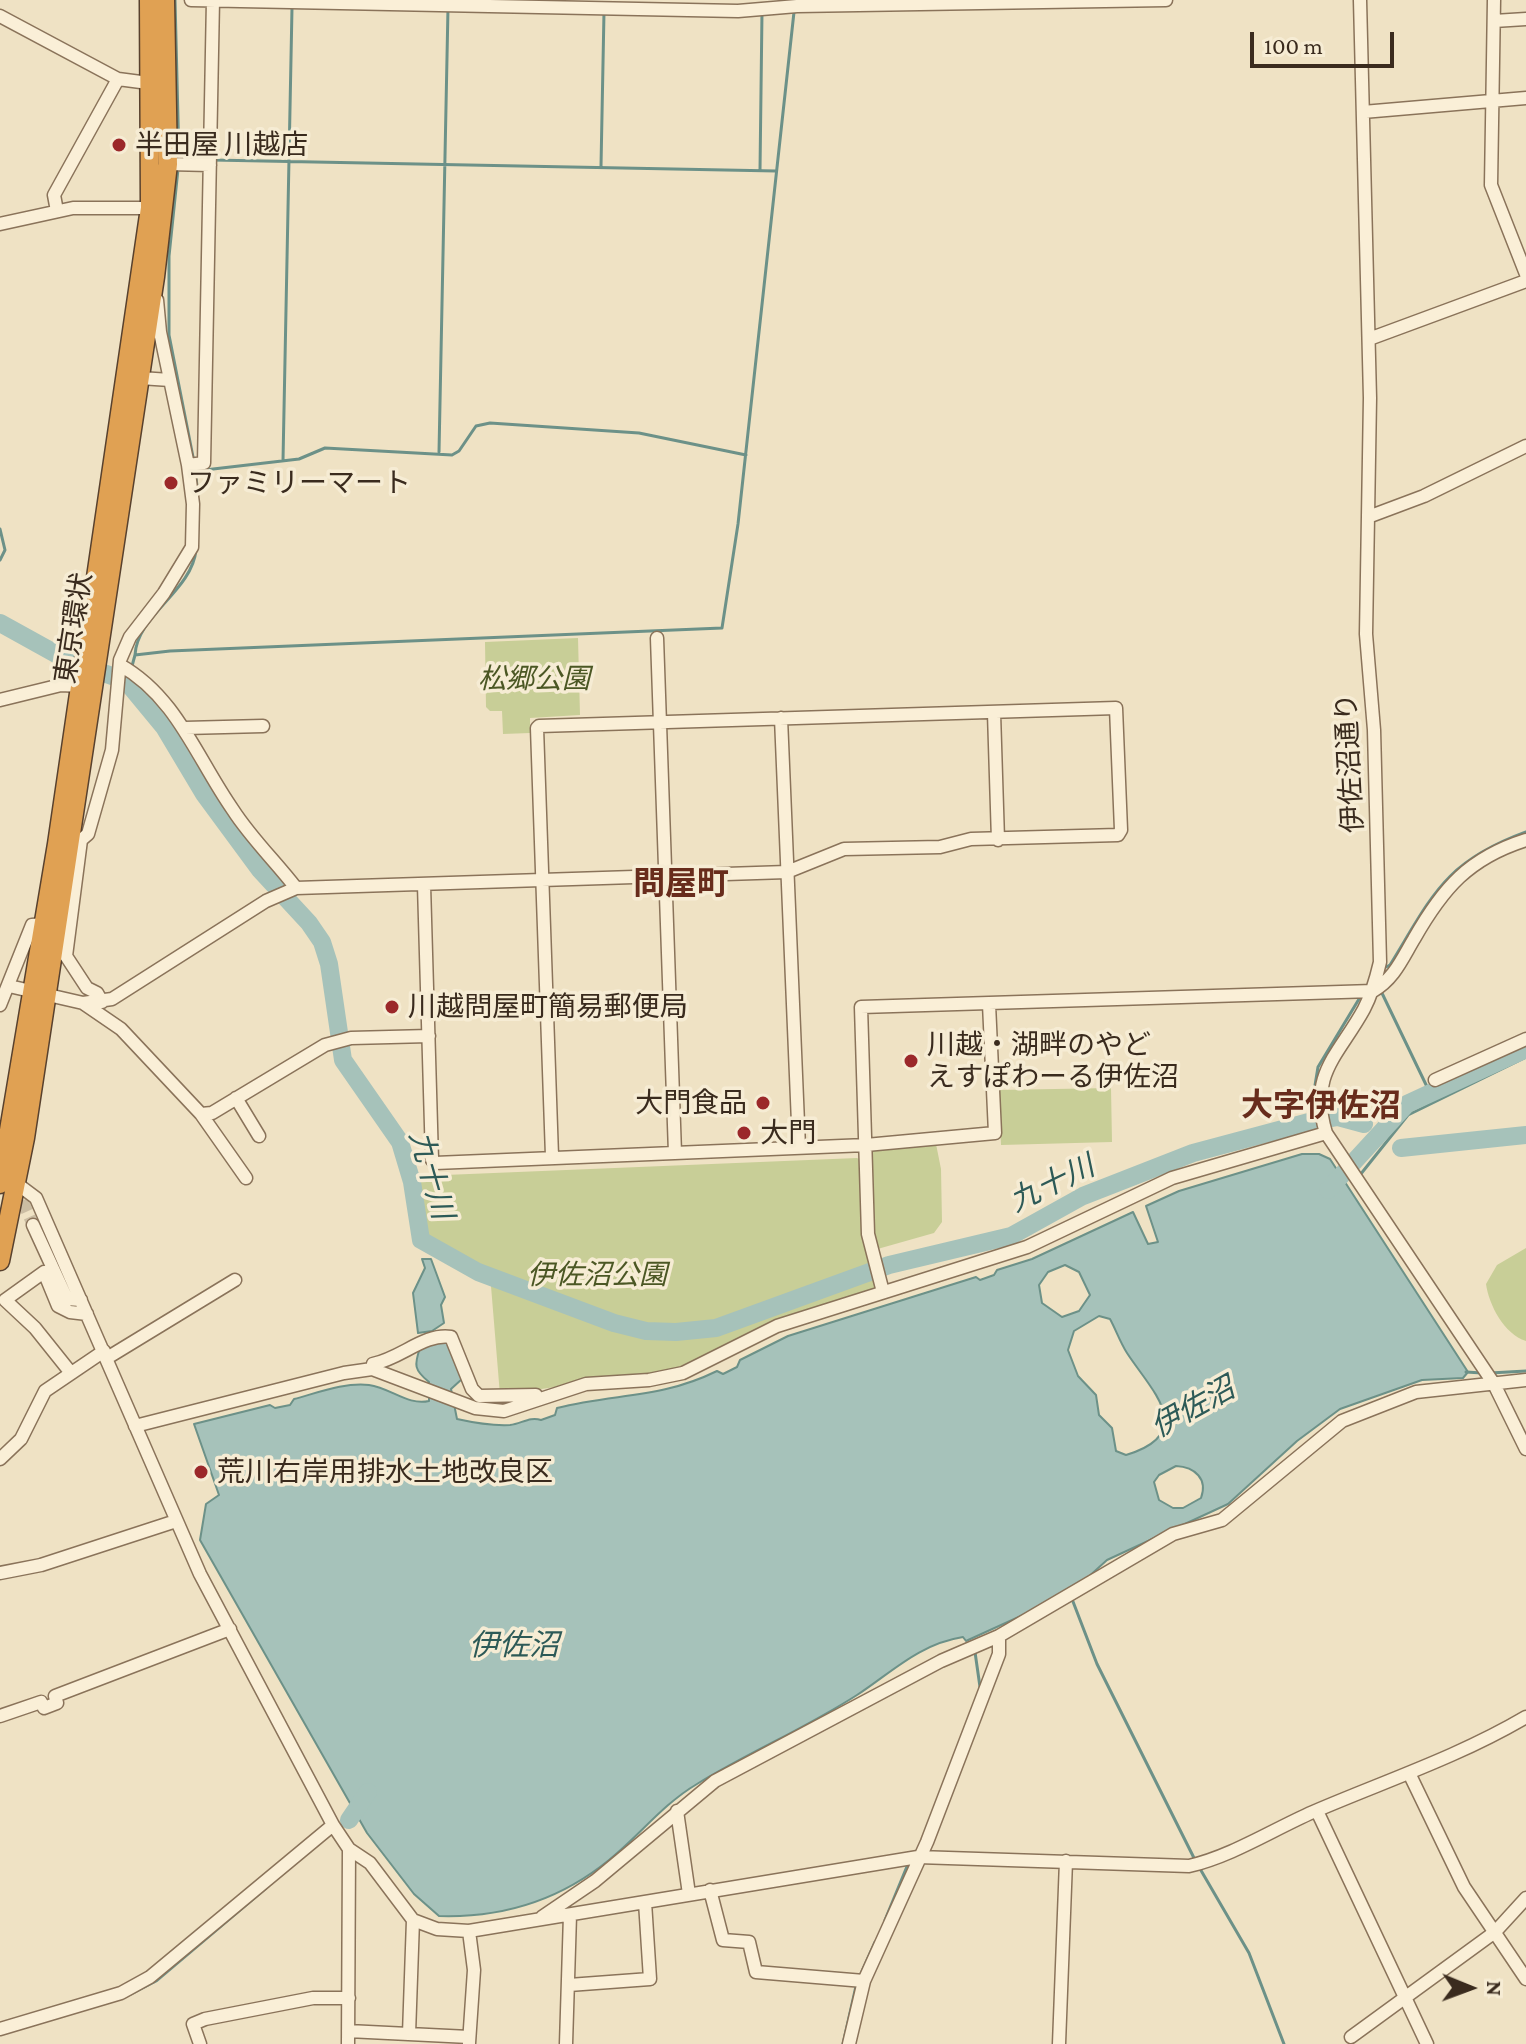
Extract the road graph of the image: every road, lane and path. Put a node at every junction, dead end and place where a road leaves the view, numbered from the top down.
1 (149, 0) edge
2 (165, 0) edge
3 (191, 0) edge
4 (213, 0) edge
5 (1166, 0) edge
6 (1360, 0) edge
7 (1494, 0) edge
8 (0, 16) edge
9 (1526, 19) edge
10 (1494, 21) junction
11 (118, 79) junction
12 (159, 84) junction
13 (1526, 98) edge
14 (1492, 102) junction
15 (1363, 112) junction
16 (168, 164) junction
17 (210, 165) junction
18 (56, 207) junction
19 (150, 208) junction
20 (0, 224) edge
21 (1526, 274) edge
22 (155, 277) junction
23 (1526, 281) edge
24 (1369, 339) junction
25 (140, 378) junction
26 (170, 380) junction
27 (1526, 446) edge
28 (188, 465) junction
29 (1368, 517) junction
30 (657, 638) dead end
31 (92, 657) junction
32 (120, 663) junction
33 (81, 686) junction
34 (0, 700) edge
35 (90, 710) junction
36 (116, 713) junction
37 (994, 713) junction
38 (781, 718) junction
39 (660, 723) junction
40 (263, 726) dead end
41 (185, 728) junction
42 (998, 840) junction
43 (1526, 840) edge
44 (75, 843) junction
45 (787, 872) junction
46 (667, 877) junction
47 (542, 882) junction
48 (424, 885) junction
49 (296, 888) junction
50 (44, 924) junction
51 (9, 986) junction
52 (1373, 991) junction
53 (40, 992) junction
54 (102, 1002) junction
55 (83, 1003) junction
56 (989, 1004) junction
57 (0, 1005) edge
58 (429, 1036) junction
59 (1526, 1039) edge
60 (1435, 1080) dead end
61 (236, 1098) junction
62 (7, 1103) edge
63 (201, 1114) junction
64 (1325, 1130) junction
65 (259, 1136) dead end
66 (866, 1145) junction
67 (799, 1147) junction
68 (675, 1153) junction
69 (552, 1156) junction
70 (246, 1178) dead end
71 (6, 1181) edge
72 (33, 1225) tunnel mouth
73 (0, 1261) edge
74 (235, 1280) dead end
75 (881, 1285) junction
76 (81, 1300) junction
77 (87, 1314) junction
78 (105, 1355) junction
79 (372, 1369) junction
80 (71, 1373) junction
81 (1526, 1380) edge
82 (1494, 1384) junction
83 (567, 1390) junction
84 (135, 1426) junction
85 (1526, 1449) edge
86 (0, 1459) edge
87 (176, 1521) junction
88 (0, 1573) edge
89 (230, 1629) junction
90 (999, 1636) junction
91 (0, 1716) edge
92 (1526, 1717) edge
93 (1409, 1773) junction
94 (677, 1811) junction
95 (1317, 1811) junction
96 (333, 1825) junction
97 (349, 1849) junction
98 (918, 1857) junction
99 (1066, 1861) junction
100 (710, 1890) junction
101 (689, 1894) junction
102 (1526, 1898) edge
103 (645, 1902) junction
104 (570, 1915) junction
105 (542, 1917) junction
106 (413, 1920) junction
107 (469, 1931) junction
108 (1495, 1932) junction
109 (1526, 1979) edge
110 (864, 1981) junction
111 (569, 1985) junction
112 (349, 1998) junction
113 (1404, 1998) junction
114 (0, 2029) edge
115 (409, 2034) junction
116 (348, 2037) edge
117 (1351, 2037) dead end
118 (469, 2041) edge
119 (200, 2044) edge
120 (566, 2044) edge
121 (849, 2044) edge
122 (1059, 2044) edge
123 (1427, 2044) edge

1 - 12 highway, 東京環状
2 - 12 highway, 東京環状
3 - 4 street
4 - 5 street
4 - 17 street
6 - 15 street, 伊佐沼通り
7 - 10 street
8 - 11 street
9 - 10 street
10 - 14 street
11 - 12 street
11 - 18 street
12 - 16 highway, 東京環状
12 - 19 highway, 東京環状
13 - 14 street
14 - 15 street
14 - 21 street
15 - 24 street, 伊佐沼通り
16 - 17 street
16 - 22 highway, 東京環状
17 - 28 street
18 - 19 street
18 - 20 street
19 - 31 highway, 東京環状
22 - 25 highway, 東京環状
22 - 26 street
23 - 24 street
24 - 29 street, 伊佐沼通り
25 - 26 street
25 - 31 highway, 東京環状
26 - 28 street
27 - 29 street
28 - 32 street
29 - 52 street, 伊佐沼通り
30 - 39 street
31 - 32 street
31 - 33 highway, 東京環状
31 - 35 highway, 東京環状
32 - 36 street
32 - 41 street
33 - 34 street
33 - 50 highway, 東京環状
35 - 36 street
35 - 44 highway, 東京環状
36 - 44 street
37 - 38 street
37 - 42 street
37 - 42 street
38 - 39 street
38 - 45 street
39 - 46 street
39 - 47 street
40 - 41 street
41 - 49 street
42 - 45 street
43 - 52 street
44 - 53 highway, 東京環状
44 - 54 street
45 - 46 street
45 - 67 street
46 - 47 street
46 - 68 street
47 - 48 street
47 - 69 street
48 - 49 street
48 - 58 street
49 - 54 street
50 - 51 street
50 - 53 highway, 東京環状
51 - 53 street
51 - 57 street
52 - 56 street
52 - 64 street, 伊佐沼通り
53 - 55 street
53 - 62 highway, 東京環状
53 - 71 highway, 東京環状
54 - 55 street
55 - 63 street
56 - 66 street
56 - 66 street
58 - 61 street
58 - 69 street
59 - 60 street
61 - 63 street
61 - 65 street
62 - 71 highway, 東京環状
63 - 70 street
64 - 75 street
64 - 82 street, 伊佐沼通り
66 - 67 street
66 - 75 street
67 - 68 street
68 - 69 street
71 - 73 highway, 東京環状
71 - 76 street
72 - 76 street
74 - 78 street
75 - 83 street
76 - 77 street
77 - 78 street
77 - 80 street
78 - 80 street
78 - 84 street
79 - 83 street
79 - 83 street
79 - 84 street
80 - 86 street
81 - 82 street
82 - 85 street, 伊佐沼通り
82 - 90 street
84 - 87 street
87 - 88 street
87 - 89 street
89 - 91 street
89 - 96 street
90 - 94 street
90 - 98 street
92 - 93 street
93 - 95 street
93 - 108 street
94 - 101 street
94 - 105 street
95 - 99 street
95 - 113 street
96 - 97 street
96 - 114 street
97 - 106 street
97 - 112 street
98 - 99 street
98 - 100 street
98 - 110 street
99 - 122 street
100 - 101 street
100 - 110 street
101 - 103 street
102 - 108 street
103 - 104 street
103 - 111 street
104 - 105 street
104 - 111 street
105 - 107 street
106 - 107 street
106 - 115 street
107 - 118 street
108 - 109 street
108 - 113 street
110 - 121 street
111 - 120 street
112 - 116 street
112 - 119 street
113 - 117 street
113 - 123 street
115 - 116 street
115 - 118 street

